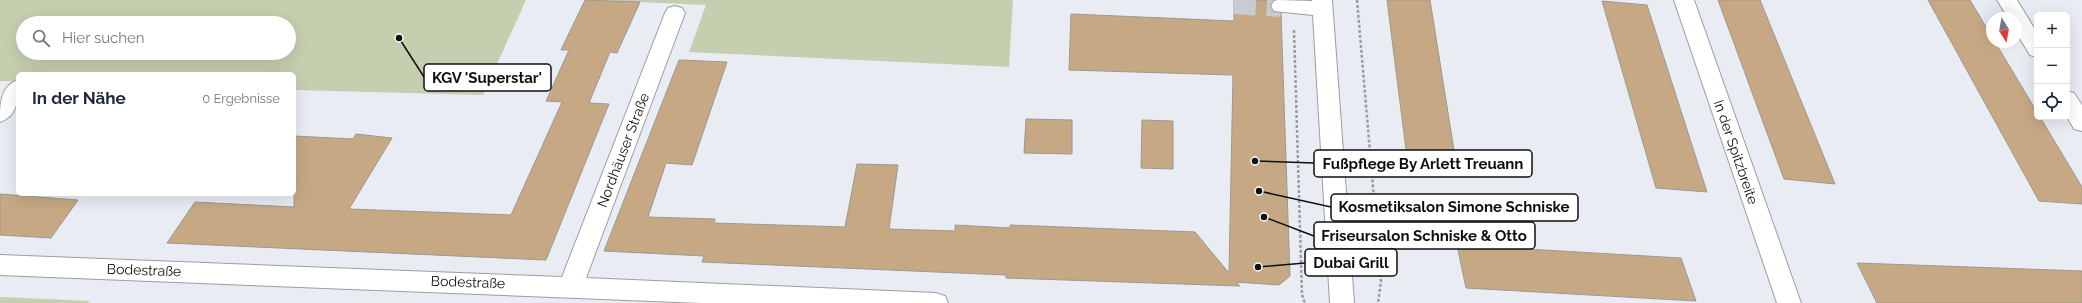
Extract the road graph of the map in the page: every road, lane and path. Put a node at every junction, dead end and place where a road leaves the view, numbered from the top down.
1 (1357, 0) edge
2 (1684, 0) edge
3 (2007, 0) edge
4 (1322, 4) edge
5 (1287, 6) joint
6 (675, 13) dead end
7 (2036, 48) edge
8 (16, 91) edge
9 (2070, 104) edge
10 (0, 114) edge
11 (2082, 123) edge
12 (0, 265) edge
13 (570, 287) junction
14 (936, 303) edge
15 (1305, 303) edge
16 (1342, 303) edge
17 (1378, 303) edge
18 (1788, 303) edge

1 - 17 path
2 - 18 street, In der Spitzbreite
3 - 7 street
4 - 5 street
4 - 16 street
5 - 15 path
6 - 13 street, Nordhäuser Straße
8 - 10 street
9 - 11 street
12 - 13 street, Bodestraße
13 - 14 street, Bodestraße

